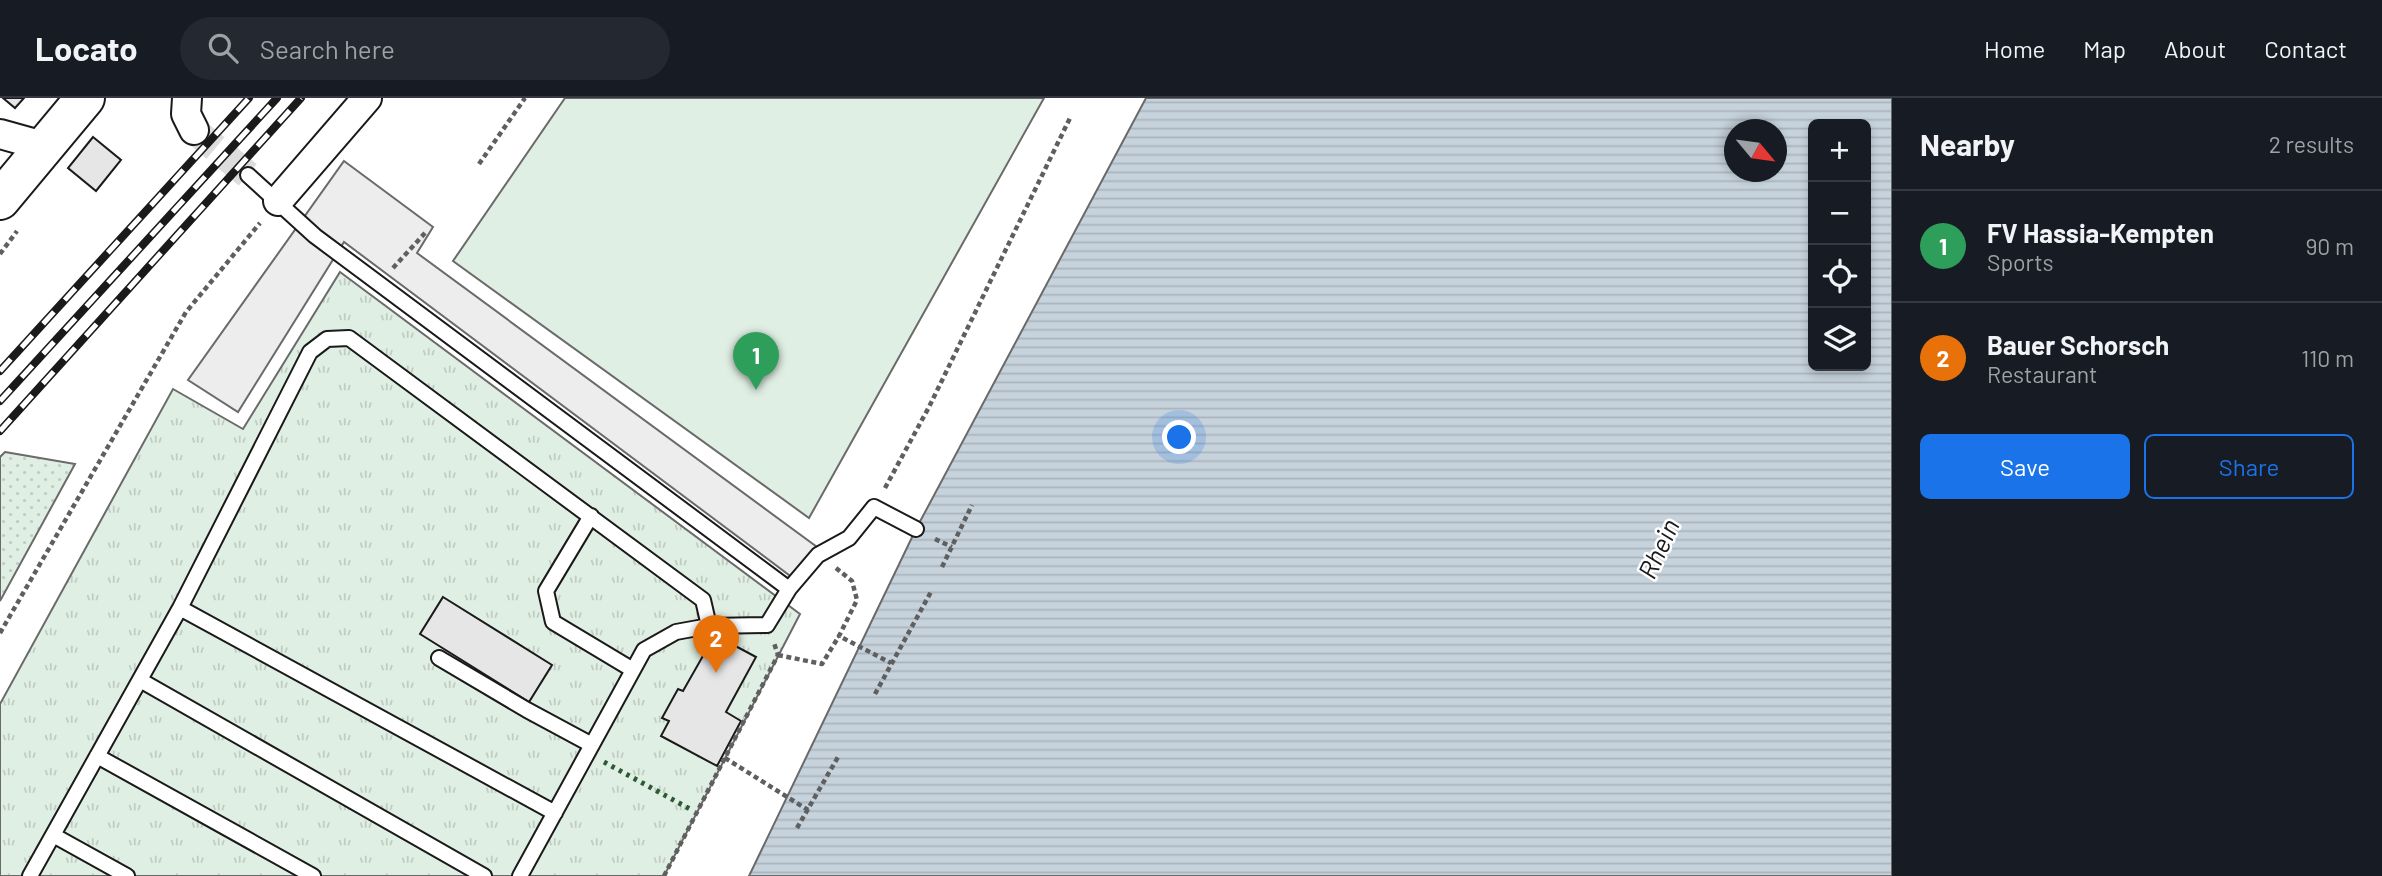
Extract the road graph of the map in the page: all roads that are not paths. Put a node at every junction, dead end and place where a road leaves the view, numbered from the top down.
1 (85, 98) edge
2 (187, 98) edge
3 (367, 98) edge
4 (194, 130) tunnel mouth
5 (0, 134) edge
6 (43, 146) junction
7 (248, 174) tunnel mouth
8 (0, 200) edge
9 (278, 201) junction
10 (591, 516) junction
11 (916, 528) dead end
12 (789, 589) junction
13 (180, 608) junction
14 (709, 626) junction
15 (439, 658) dead end
16 (633, 670) junction
17 (140, 680) junction
18 (592, 745) junction
19 (97, 756) junction
20 (555, 813) junction
21 (53, 835) junction
22 (30, 876) edge
23 (127, 876) edge
24 (313, 876) edge
25 (484, 876) edge
26 (520, 876) edge

1 - 6 main road
2 - 4 street
3 - 9 street
5 - 6 street
6 - 8 main road
7 - 9 lane
9 - 12 lane
10 - 13 lane
10 - 14 lane
10 - 16 lane
11 - 12 lane
12 - 14 lane
13 - 17 lane
13 - 20 lane
14 - 16 lane
15 - 18 lane
16 - 18 lane
17 - 19 lane
17 - 25 lane
18 - 20 lane
19 - 21 lane
19 - 24 lane
20 - 26 lane
21 - 22 lane
21 - 23 lane

